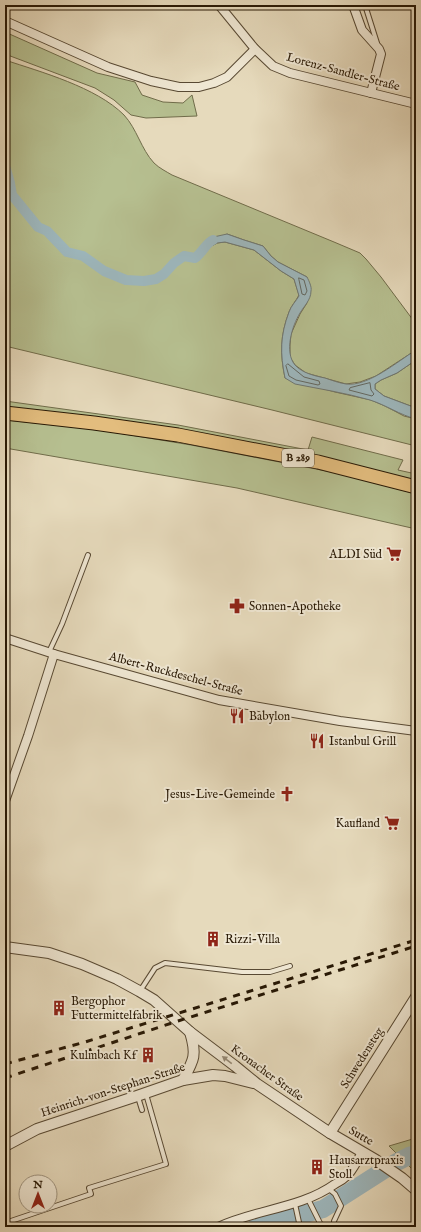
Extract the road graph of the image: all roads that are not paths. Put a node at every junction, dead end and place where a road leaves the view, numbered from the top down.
1 (219, 5) edge
2 (353, 5) edge
3 (365, 5) edge
4 (5, 21) edge
5 (255, 49) junction
6 (378, 49) junction
7 (371, 93) junction
8 (416, 104) edge
9 (5, 413) edge
10 (416, 488) edge
11 (88, 556) dead end
12 (5, 638) edge
13 (51, 653) junction
14 (416, 730) edge
15 (5, 802) edge
16 (5, 948) edge
17 (290, 966) dead end
18 (140, 991) junction
19 (416, 997) edge
20 (190, 1032) junction
21 (184, 1080) junction
22 (257, 1084) junction
23 (141, 1095) junction
24 (142, 1110) dead end
25 (330, 1133) junction
26 (5, 1146) edge
27 (362, 1152) junction
28 (416, 1190) edge
29 (332, 1191) junction
30 (309, 1201) junction
31 (295, 1206) junction
32 (334, 1221) dead end
33 (5, 1223) edge
34 (300, 1225) edge
35 (218, 1227) edge
36 (322, 1227) edge

1 - 5 street, Lorenz-Sandler-Straße
2 - 6 street
3 - 6 lane
4 - 5 street
5 - 7 street, Lorenz-Sandler-Straße
6 - 7 street
7 - 8 street, Lorenz-Sandler-Straße
9 - 10 highway, B 289
11 - 13 lane
12 - 13 street, Albert-Ruckdeschel-Straße
13 - 14 street, Albert-Ruckdeschel-Straße
13 - 15 street
16 - 18 street, Kronacher Straße
17 - 18 lane
18 - 20 street, Kronacher Straße
19 - 25 street, Schwedensteg
20 - 21 street
22 -> 20 street, Kronacher Straße
21 - 22 street, Heinrich-von-Stephan-Straße
21 - 23 street, Heinrich-von-Stephan-Straße
22 - 25 street, Kronacher Straße
23 - 24 lane
23 - 26 street, Heinrich-von-Stephan-Straße
23 - 33 lane
25 - 27 street, Sutte
27 - 28 street, Sutte
27 - 29 street
29 - 30 street
29 - 32 lane
30 - 31 street
30 - 36 lane
31 - 34 lane
31 - 35 street

